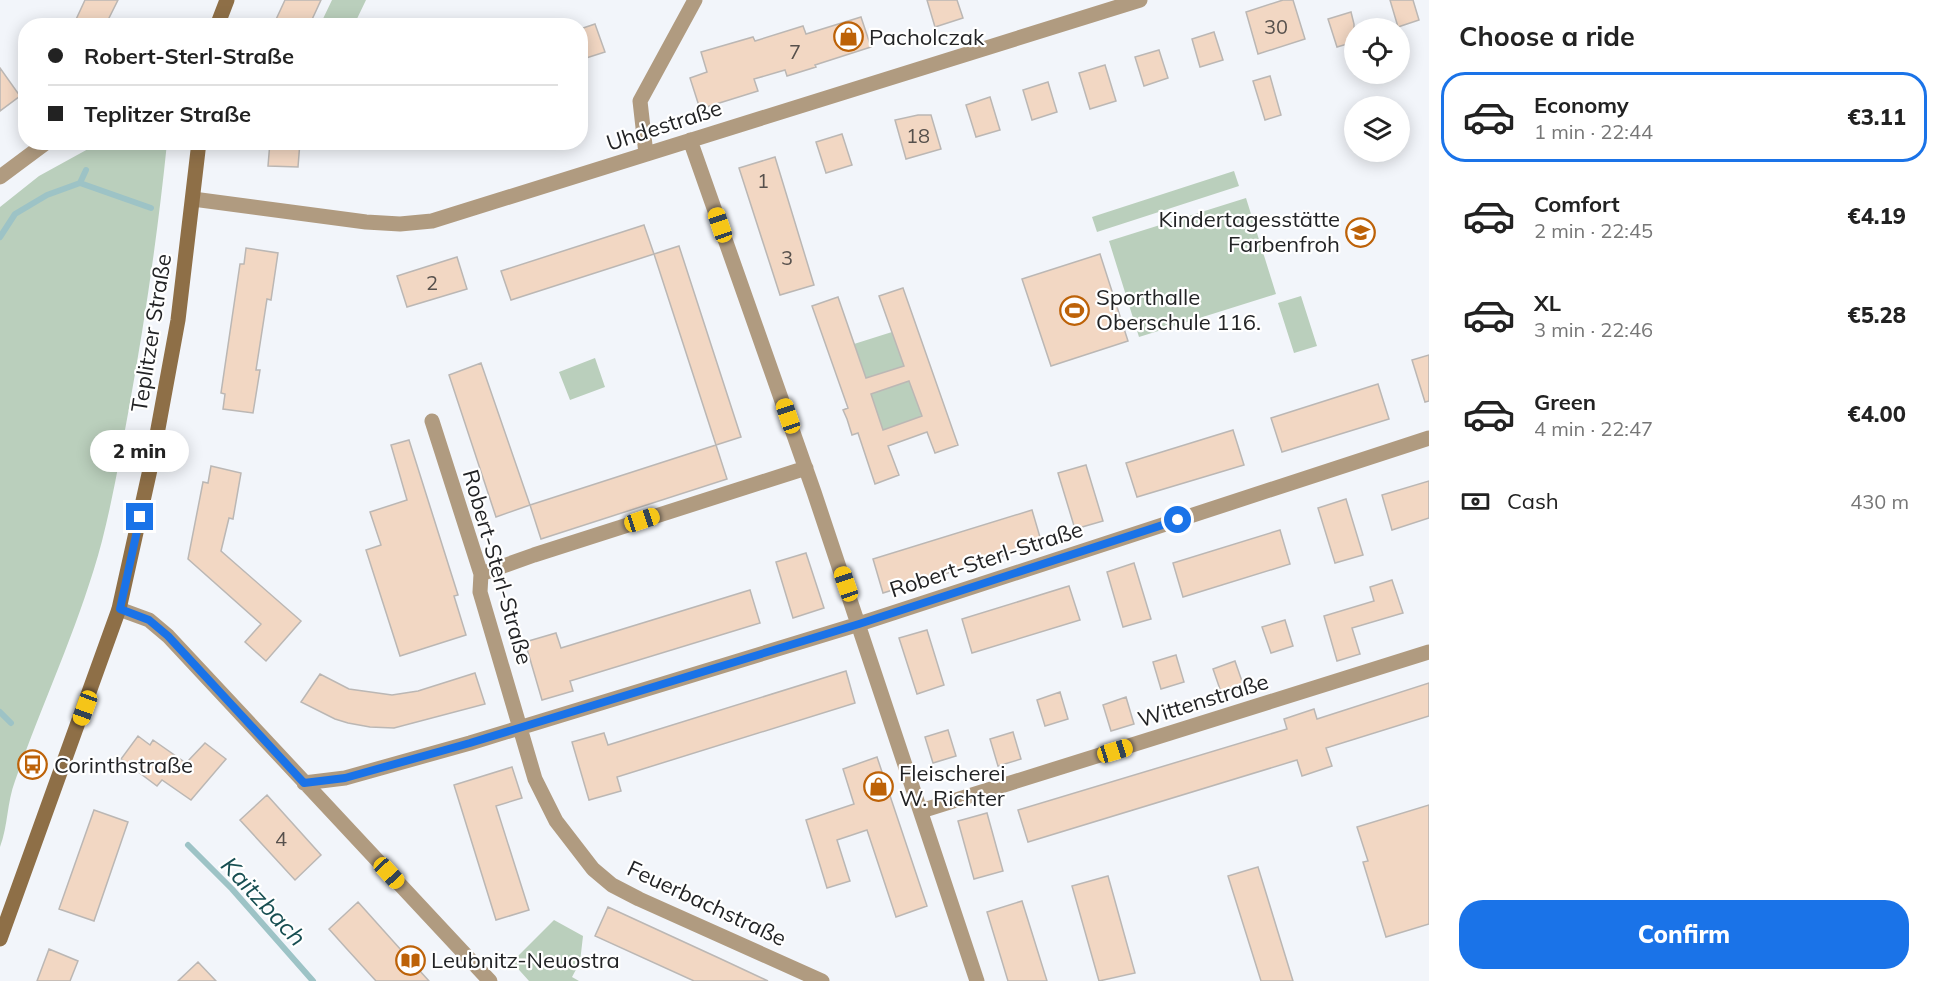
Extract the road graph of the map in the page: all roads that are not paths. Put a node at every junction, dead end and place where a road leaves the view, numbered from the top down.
1 (227, 0) edge
2 (695, 0) edge
3 (1140, 0) edge
4 (219, 18) edge
5 (690, 140) junction
6 (35, 150) edge
7 (198, 150) edge
8 (646, 154) junction
9 (0, 177) edge
10 (193, 199) junction
11 (432, 421) dead end
12 (1429, 438) edge
13 (806, 468) junction
14 (482, 574) junction
15 (120, 609) junction
16 (859, 624) junction
17 (1429, 652) edge
18 (520, 726) junction
19 (304, 783) junction
20 (921, 812) junction
21 (5, 912) edge
22 (0, 939) edge
23 (490, 981) edge
24 (822, 981) edge
25 (977, 981) edge

1 - 4 main road
2 - 8 street
3 - 5 street, Uhdestraße
5 - 8 street, Uhdestraße
5 - 13 street
6 - 9 street
7 - 10 main road, Teplitzer Straße
8 - 10 street, Uhdestraße
10 - 15 main road, Teplitzer Straße
11 - 14 street, Robert-Sterl-Straße
12 - 16 street, Robert-Sterl-Straße
13 - 14 street
13 - 16 street
14 - 18 street, Robert-Sterl-Straße
15 - 19 street
15 - 21 main road, Teplitzer Straße
16 - 18 street, Robert-Sterl-Straße
16 - 20 street
17 - 20 street, Wittenstraße
18 - 19 street, Robert-Sterl-Straße
18 - 24 street, Feuerbachstraße
19 - 23 street
20 - 25 street
21 - 22 main road, Teplitzer Straße

